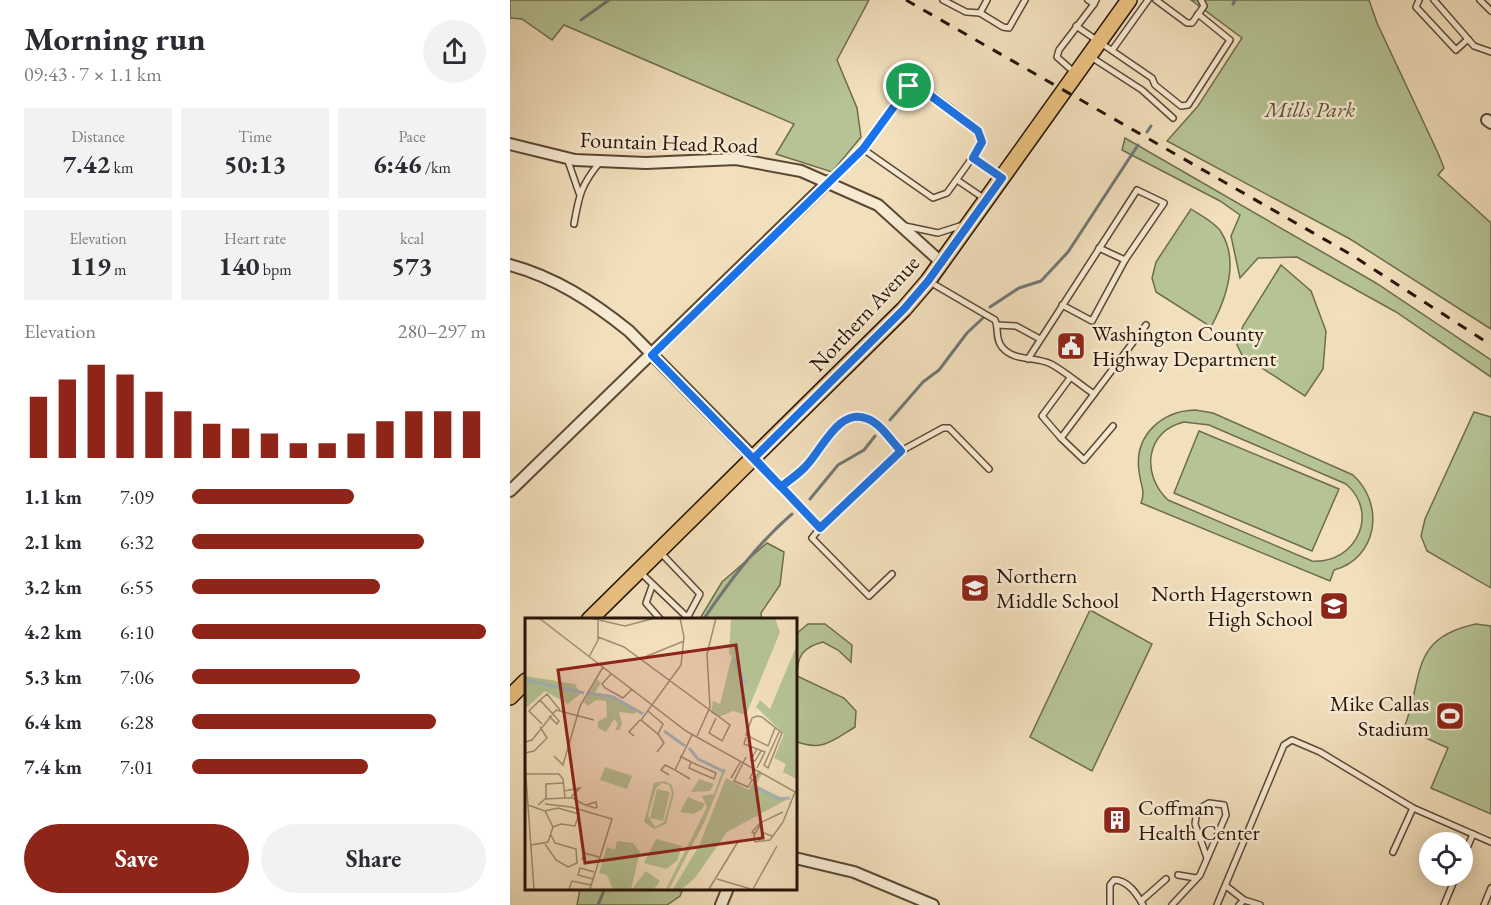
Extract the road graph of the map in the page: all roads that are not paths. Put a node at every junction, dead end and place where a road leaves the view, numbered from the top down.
1 (944, 0) edge
2 (987, 0) edge
3 (1026, 0) edge
4 (1129, 0) edge
5 (1148, 0) edge
6 (1156, 0) edge
7 (1201, 0) edge
8 (1419, 0) edge
9 (1434, 0) edge
10 (1480, 0) edge
11 (1092, 1) edge
12 (1491, 10) edge
13 (980, 13) junction
14 (1198, 14) junction
15 (1076, 26) junction
16 (1468, 39) junction
17 (1100, 41) junction
18 (1113, 50) junction
19 (1491, 52) edge
20 (1089, 56) junction
21 (1076, 74) junction
22 (1173, 118) dead end
23 (510, 144) edge
24 (863, 149) junction
25 (567, 158) junction
26 (973, 158) junction
27 (600, 162) junction
28 (1002, 178) junction
29 (957, 180) junction
30 (829, 181) junction
31 (579, 193) junction
32 (987, 200) junction
33 (972, 220) junction
34 (574, 224) dead end
35 (903, 226) junction
36 (1099, 248) junction
37 (1125, 260) junction
38 (942, 263) junction
39 (510, 265) edge
40 (928, 281) junction
41 (1062, 305) junction
42 (997, 325) junction
43 (1146, 325) dead end
44 (1040, 339) junction
45 (652, 355) junction
46 (1028, 359) junction
47 (1070, 378) junction
48 (1094, 394) junction
49 (1113, 426) dead end
50 (1061, 438) junction
51 (901, 451) junction
52 (754, 458) junction
53 (989, 469) dead end
54 (511, 487) edge
55 (781, 487) junction
56 (820, 528) junction
57 (659, 551) junction
58 (639, 571) junction
59 (892, 574) dead end
60 (652, 586) junction
61 (591, 618) edge
62 (659, 618) edge
63 (686, 618) edge
64 (688, 618) edge
65 (525, 682) edge
66 (510, 697) edge
67 (1413, 808) junction
68 (1468, 832) edge
69 (1473, 834) edge
70 (1491, 842) edge
71 (1393, 852) dead end
72 (796, 858) edge
73 (1207, 858) junction
74 (1178, 875) dead end
75 (1196, 878) junction
76 (1166, 879) dead end
77 (1226, 886) junction
78 (1452, 886) edge
79 (1491, 888) edge
80 (727, 890) edge
81 (1242, 902) edge
82 (1142, 903) edge
83 (721, 905) edge
84 (933, 905) edge
85 (1110, 905) edge
86 (1172, 905) edge
87 (1217, 905) edge
88 (1260, 905) edge
89 (1444, 905) edge
90 (1484, 905) edge

1 - 13 lane
2 - 13 lane
3 - 13 lane
4 - 17 main road, Northern Avenue
5 - 18 lane
6 - 14 lane
7 - 14 lane
8 - 16 lane
9 - 16 lane
10 - 12 lane
11 - 15 lane
14 - 18 lane
15 - 17 lane
15 - 21 lane
16 - 19 lane
17 - 18 lane
17 - 20 main road, Northern Avenue
20 - 21 main road, Northern Avenue
20 - 22 lane
21 - 28 main road, Northern Avenue
23 - 25 street, Fountain Head Road
24 - 26 lane
24 - 29 lane
24 - 30 lane
25 - 27 street, Fountain Head Road
25 - 31 lane
26 - 28 lane
26 - 29 lane
27 - 30 street, Fountain Head Road
27 - 31 lane
28 - 32 main road, Northern Avenue
29 - 32 lane
30 - 35 street, Fountain Head Road
30 - 45 street
31 - 34 lane
32 - 33 main road, Northern Avenue
33 - 35 lane
33 - 38 main road, Northern Avenue
35 - 38 street, Fountain Head Road
36 - 37 lane
36 - 37 lane
36 - 41 lane
37 - 41 lane
38 - 40 main road, Northern Avenue
39 - 45 street
40 - 42 lane
40 - 52 main road, Northern Avenue
41 - 44 lane
42 - 44 lane
42 - 46 lane
43 - 48 lane
44 - 46 lane
45 - 52 street
45 - 54 street
46 - 47 lane
47 - 48 lane
47 - 50 lane
48 - 50 lane
49 - 50 lane
51 - 53 lane
51 - 55 lane
51 - 56 lane
52 - 55 lane
52 - 57 main road, Northern Avenue
55 - 56 lane
56 - 59 lane
57 - 58 main road, Northern Avenue
57 - 64 lane
58 - 60 lane
58 - 61 main road, Northern Avenue
60 - 62 lane
60 - 63 lane
65 - 66 main road
67 - 68 lane
67 - 71 lane
67 - 77 lane
69 - 70 lane
72 - 84 street
73 - 73 lane
73 - 75 lane
74 - 75 lane
75 - 86 lane
76 - 82 lane
77 - 81 lane
77 - 87 lane
78 - 89 lane
79 - 90 lane
80 - 83 street
81 - 88 lane
82 - 85 lane

